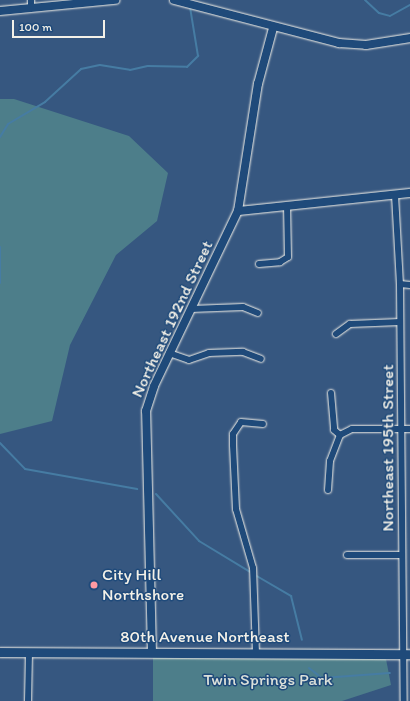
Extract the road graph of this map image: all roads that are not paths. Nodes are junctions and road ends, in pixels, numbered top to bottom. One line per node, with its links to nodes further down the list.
1 (115, 0): 3 (street)
2 (174, 0): 6 (street)
3 (86, 1): 4 (street)
4 (31, 4): 5 (street)
5 (0, 12)
6 (273, 28): 7 (street); 11 (street, Northeast 192nd Street)
7 (410, 38)
8 (410, 193): 9 (street)
9 (395, 195): 10 (street); 13 (street, Northeast 195th Street)
10 (287, 206): 11 (street); 12 (street)
11 (238, 211): 15 (street, Northeast 192nd Street)
12 (260, 264)
13 (400, 284): 14 (street); 17 (street, Northeast 195th Street)
14 (410, 285)
15 (191, 309): 16 (street); 19 (street, Northeast 192nd Street)
16 (258, 313)
17 (400, 322): 18 (street); 23 (street, Northeast 195th Street)
18 (336, 334)
19 (169, 353): 20 (street); 31 (street, Northeast 192nd Street)
20 (261, 359)
21 (331, 393): 25 (street)
22 (263, 424): 32 (street)
23 (402, 429): 24 (street); 25 (street); 27 (street, Northeast 195th Street)
24 (410, 429)
25 (340, 435): 26 (street)
26 (328, 490)
27 (402, 554): 28 (street); 33 (street, Northeast 195th Street)
28 (347, 555)
29 (0, 652): 30 (main road, 80th Avenue Northeast)
30 (29, 652): 31 (main road, 80th Avenue Northeast); 34 (street)
31 (152, 652): 32 (main road, 80th Avenue Northeast)
32 (256, 653): 33 (main road, 80th Avenue Northeast)
33 (407, 654): 35 (street, Northeast 195th Street)
34 (28, 701)
35 (404, 701)

